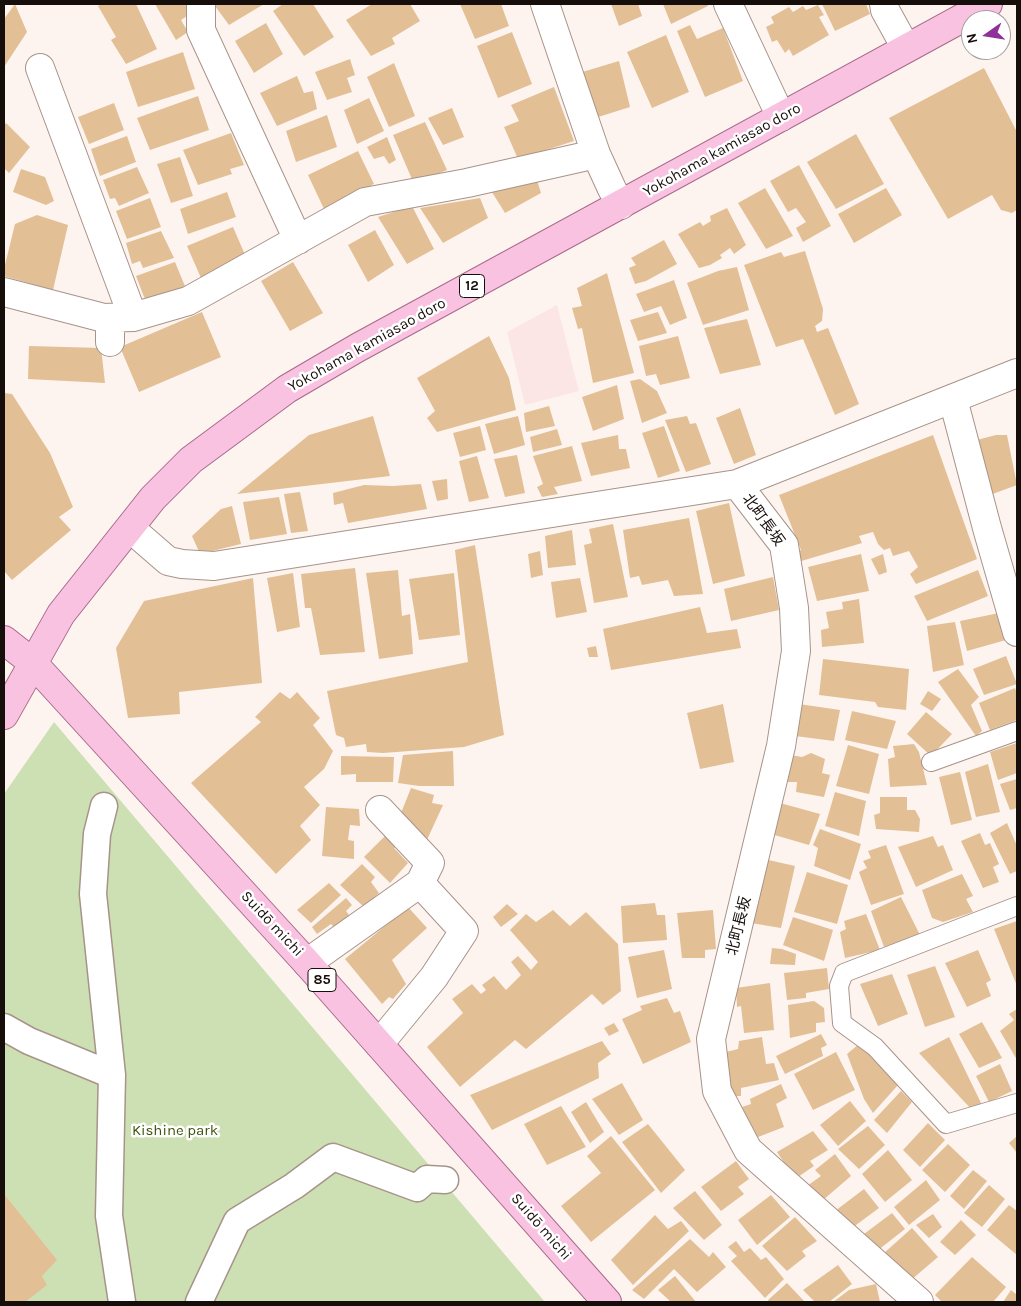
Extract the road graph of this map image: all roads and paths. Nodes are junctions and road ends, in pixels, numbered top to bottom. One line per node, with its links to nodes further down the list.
1 (201, 4): 11 (street)
2 (545, 4): 9 (street)
3 (728, 4): 8 (street)
4 (884, 4): 6 (street)
5 (988, 4): 6 (main road, Yokohama kamiasao doro / 12)
6 (906, 48): 8 (main road, Yokohama kamiasao doro / 12)
7 (40, 68): 13 (street)
8 (781, 117): 10 (main road, Yokohama kamiasao doro / 12)
9 (596, 154): 10 (street); 11 (street)
10 (621, 205): 17 (main road, Yokohama kamiasao doro / 12)
11 (298, 240): 13 (street)
12 (4, 292): 13 (street)
13 (118, 325)
14 (1017, 373): 15 (street)
15 (953, 399): 16 (street); 18 (street)
16 (737, 484): 17 (street); 37 (street, 北町長坂)
17 (130, 528): 20 (main road, Yokohama kamiasao doro / 12)
18 (1017, 632)
19 (4, 640): 20 (main road, 85)
20 (32, 662): 21 (main road, 12); 28 (main road, Suidō michi / 85)
21 (4, 716)
22 (1017, 731): 23 (lane)
23 (931, 762)
24 (104, 806): 31 (street)
25 (380, 810): 26 (street)
26 (420, 883): 28 (street); 30 (street)
27 (1017, 906): 32 (lane)
28 (307, 963): 30 (main road, Suidō michi / 85)
29 (4, 1026): 31 (street)
30 (379, 1044): 36 (main road, Suidō michi / 85)
31 (112, 1075): 34 (street)
32 (1017, 1104)
33 (445, 1180): 35 (street)
34 (122, 1302)
35 (199, 1302)
36 (607, 1302)
37 (919, 1302)

